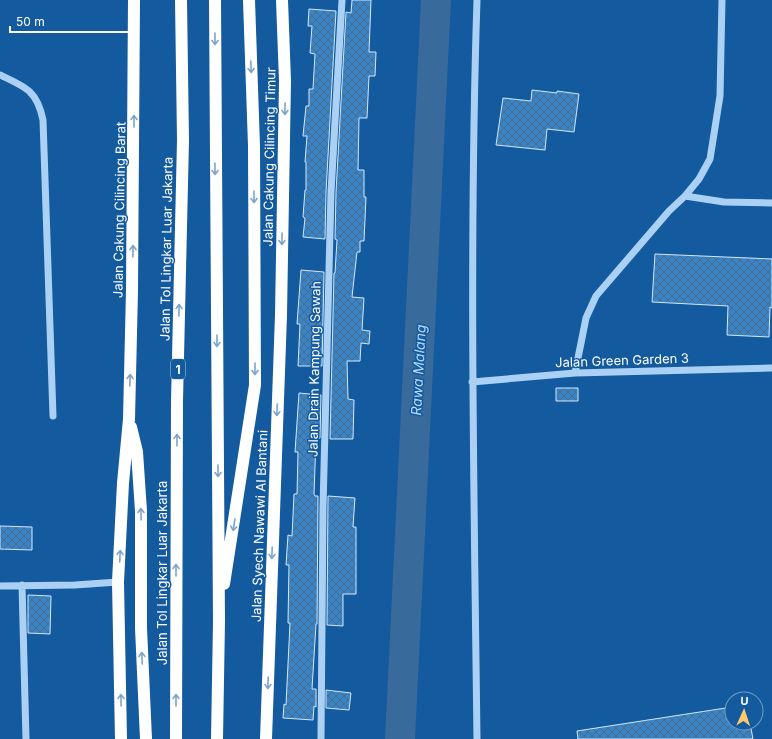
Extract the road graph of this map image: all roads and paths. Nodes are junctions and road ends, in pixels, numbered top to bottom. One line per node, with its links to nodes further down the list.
1 (134, 0): 17 (highway, Jalan Cakung Cilincing Barat, one-way to 1)
2 (181, 0): 25 (highway, Jalan Tol Lingkar Luar Jakarta / 1, one-way to 2)
3 (215, 0): 21 (highway, one-way to 21)
4 (250, 0): 21 (highway, one-way to 21)
5 (282, 0): 12 (highway, Jalan Cakung Cilincing Timur, one-way to 12)
6 (342, 0): 28 (street, Jalan Drain Kampung Sawah)
7 (477, 0): 15 (street)
8 (722, 0): 10 (street)
9 (0, 75): 16 (street)
10 (685, 196): 11 (street); 14 (street)
11 (772, 203)
12 (281, 315): 27 (highway, Jalan Syech Nawawi Al Bantani, one-way to 27)
13 (772, 368): 14 (street, Jalan Green Garden 3)
14 (575, 373): 15 (street, Jalan Green Garden 3)
15 (472, 382): 29 (street)
16 (53, 416)
17 (129, 420): 18 (highway, one-way to 17); 24 (highway, one-way to 17)
18 (118, 582): 19 (street); 23 (highway, one-way to 18)
19 (22, 585): 20 (street); 22 (street)
20 (0, 586)
21 (219, 621): 26 (highway)
22 (26, 739)
23 (121, 739)
24 (146, 739)
25 (176, 739)
26 (217, 739)
27 (266, 739)
28 (321, 739)
29 (476, 739)

